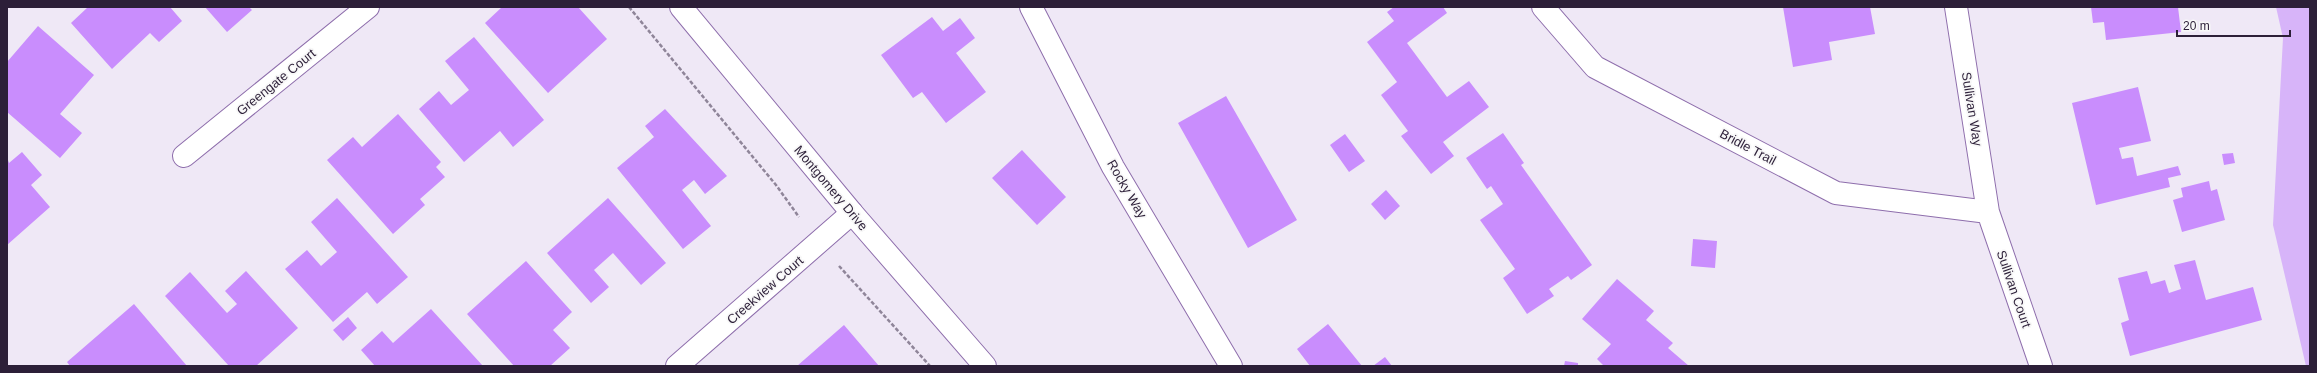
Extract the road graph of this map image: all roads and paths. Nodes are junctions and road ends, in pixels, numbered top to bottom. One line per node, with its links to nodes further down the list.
1 (368, 7): 7 (street, Greengate Court)
2 (629, 7): 10 (path)
3 (681, 7): 9 (street, Montgomery Drive)
4 (1031, 7): 14 (street, Rocky Way)
5 (1543, 7): 8 (street, Bridle Trail)
6 (1956, 7): 8 (street, Sullivan Way)
7 (184, 156)
8 (1988, 212): 15 (street, Sullivan Court)
9 (852, 213): 10 (street, Creekview Court); 13 (street, Montgomery Drive)
10 (817, 244): 11 (street, Creekview Court); 12 (path)
11 (677, 366)
12 (930, 366)
13 (985, 366)
14 (1231, 366)
15 (2041, 366)

